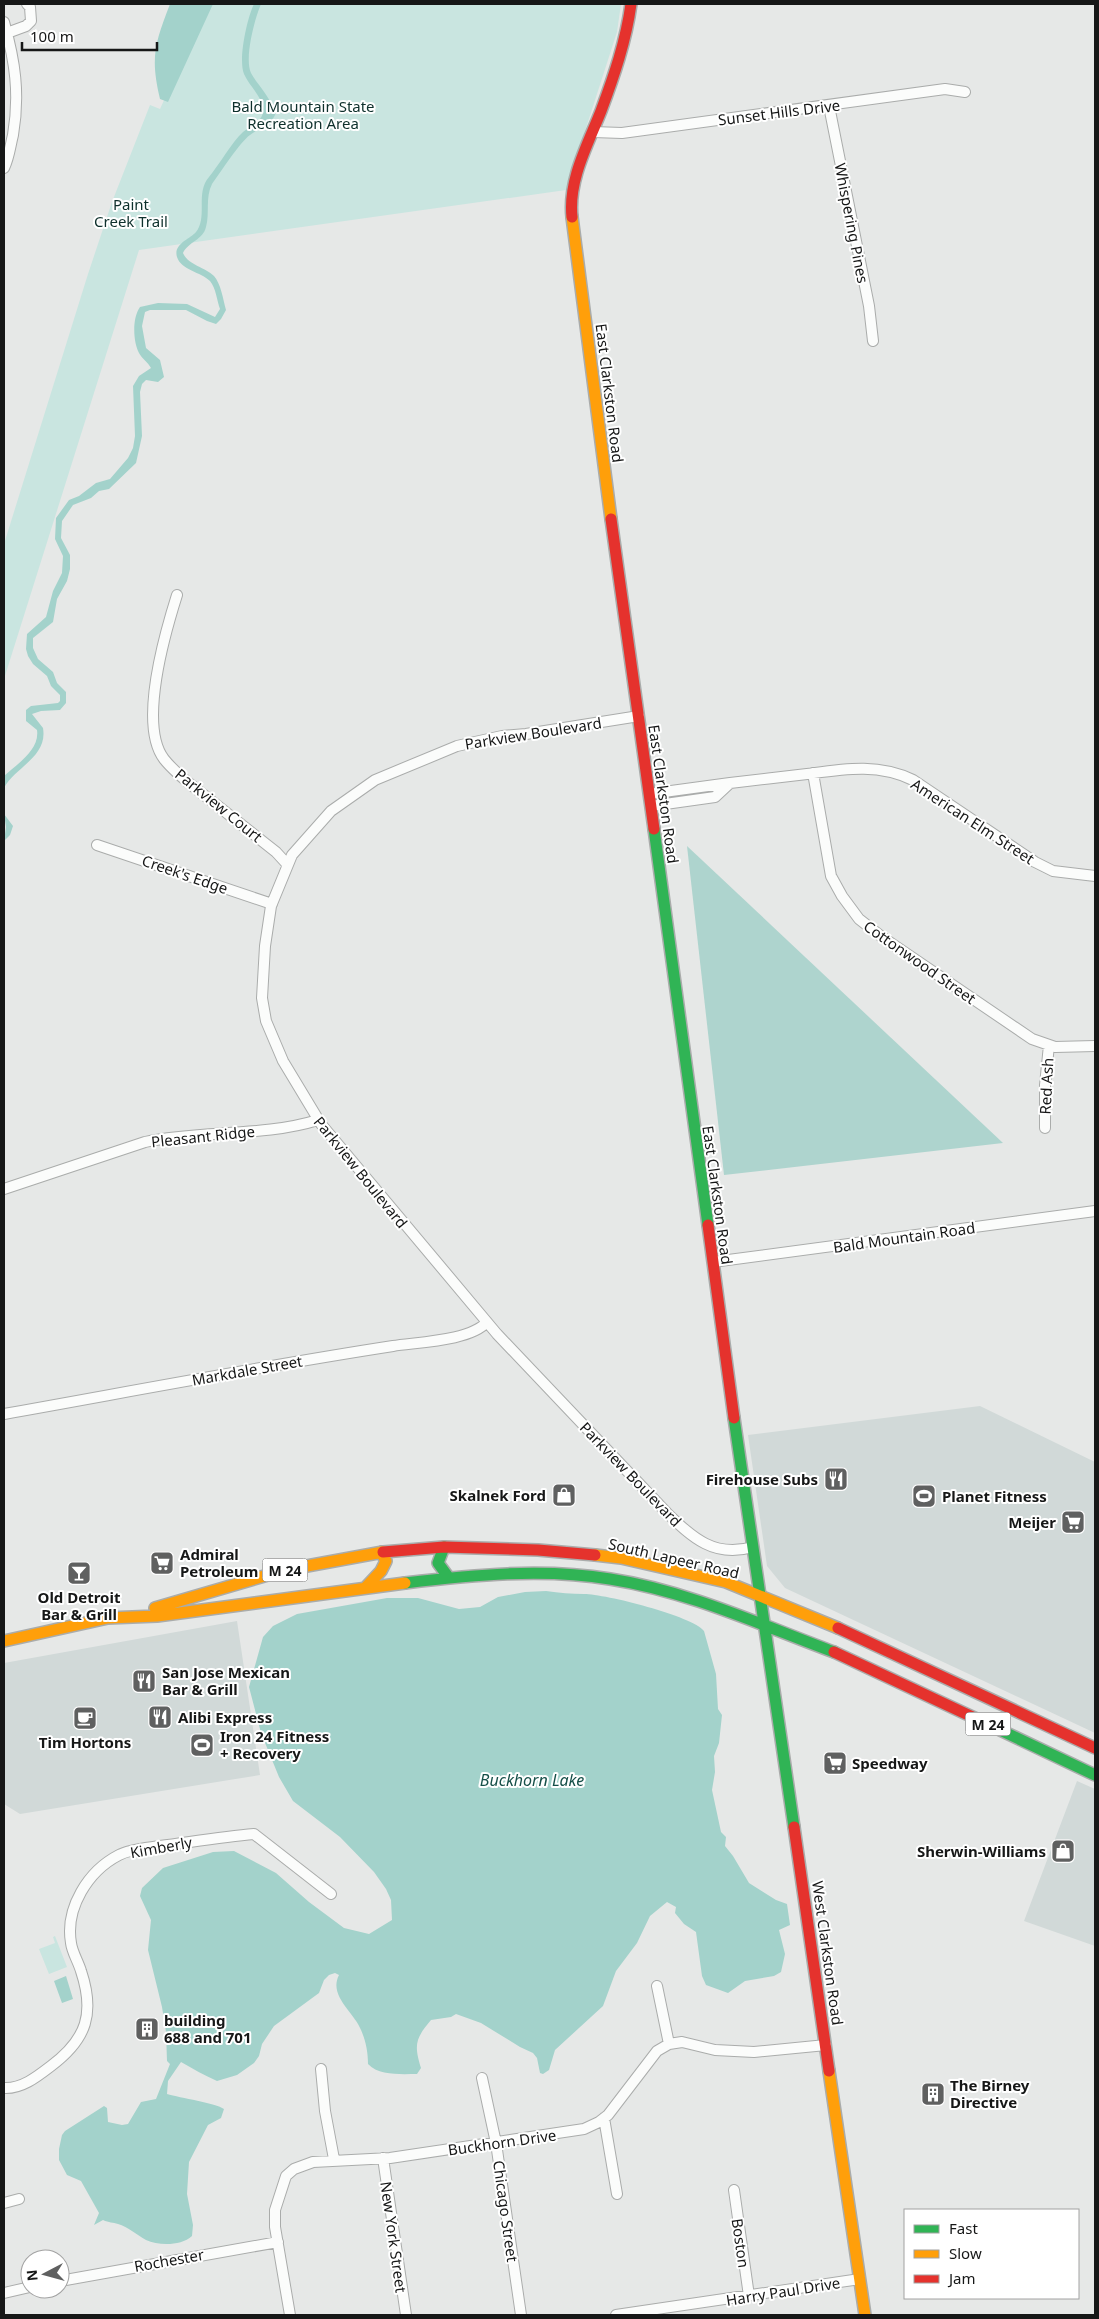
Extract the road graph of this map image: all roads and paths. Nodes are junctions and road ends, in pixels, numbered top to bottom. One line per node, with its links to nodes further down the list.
1 (27, 4): 4 (street)
2 (631, 4): 7 (main road, East Clarkston Road)
3 (4, 22): 4 (street)
4 (7, 33): 8 (street)
5 (964, 92): 6 (street, Sunset Hills Drive)
6 (829, 106): 7 (street, Sunset Hills Drive); 9 (street, Whispering Pines)
7 (593, 132): 11 (main road, East Clarkston Road)
8 (4, 168)
9 (873, 341)
10 (177, 595): 15 (street, Parkview Court)
11 (639, 716): 13 (main road, East Clarkston Road); 15 (street, Parkview Boulevard)
12 (813, 773): 13 (street, American Elm Street); 16 (street, American Elm Street); 18 (street, Cottonwood Street)
13 (650, 800): 24 (main road, East Clarkston Road)
14 (97, 845): 17 (street, Creek's Edge)
15 (287, 864): 17 (street, Parkview Boulevard)
16 (1095, 876)
17 (272, 904): 20 (street, Parkview Boulevard)
18 (1049, 1045): 19 (street, Cottonwood Street); 21 (street, Red Ash)
19 (1095, 1046)
20 (318, 1120): 22 (street, Pleasant Ridge); 25 (street, Parkview Boulevard)
21 (1045, 1128)
22 (4, 1189)
23 (1095, 1211): 24 (street, Bald Mountain Road)
24 (713, 1262): 27 (main road, East Clarkston Road)
25 (487, 1322): 26 (street, Markdale Street); 27 (street, Parkview Boulevard)
26 (4, 1414)
27 (753, 1546): 32 (main road, East Clarkston Road)
28 (444, 1547): 29 (main road, South Lapeer Road / M 24); 30 (main road); 32 (main road, South Lapeer Road / M 24)
29 (381, 1552): 31 (main road); 33 (main road, South Lapeer Road / M 24)
30 (449, 1578): 31 (main road, South Lapeer Road / M 24); 34 (main road, South Lapeer Road / M 24)
31 (366, 1587): 33 (main road, South Lapeer Road / M 24)
32 (760, 1595): 34 (main road, West Clarkston Road); 37 (main road, South Lapeer Road / M 24)
33 (131, 1616): 35 (main road, South Lapeer Road / M 24)
34 (764, 1625): 36 (main road, South Lapeer Road / M 24); 45 (main road, West Clarkston Road)
35 (4, 1640)
36 (880, 1674): 37 (main road); 40 (main road, South Lapeer Road / M 24)
37 (1008, 1707): 38 (main road, South Lapeer Road / M 24)
38 (1082, 1741): 39 (main road, South Lapeer Road / M 24); 40 (main road)
39 (1095, 1748)
40 (1067, 1761): 41 (main road, South Lapeer Road / M 24)
41 (1095, 1775)
42 (331, 1894): 48 (street, Kimberly)
43 (657, 1986): 44 (street)
44 (668, 2044): 45 (street); 49 (street, Buckhorn Drive)
45 (826, 2045): 59 (main road, West Clarkston Road)
46 (321, 2069): 52 (street)
47 (482, 2078): 50 (street, Chicago Street)
48 (4, 2088)
49 (604, 2118): 50 (street, Buckhorn Drive); 54 (street)
50 (496, 2144): 51 (street, Buckhorn Drive); 65 (street, Chicago Street)
51 (383, 2158): 52 (street, Buckhorn Drive); 64 (street, New York Street)
52 (334, 2159): 57 (street, Buckhorn Drive)
53 (734, 2190): 62 (street, Boston)
54 (617, 2194)
55 (20, 2199): 56 (street)
56 (4, 2203)
57 (278, 2242): 58 (street, Rochester); 63 (street, Buckhorn Drive)
58 (70, 2279)
59 (860, 2279): 62 (street, Harry Paul Drive); 67 (main road, West Clarkston Road)
60 (20, 2289): 61 (street)
61 (4, 2293)
62 (749, 2296): 66 (street, Harry Paul Drive)
63 (290, 2315)
64 (406, 2315)
65 (521, 2315)
66 (616, 2315)
67 (866, 2315)

